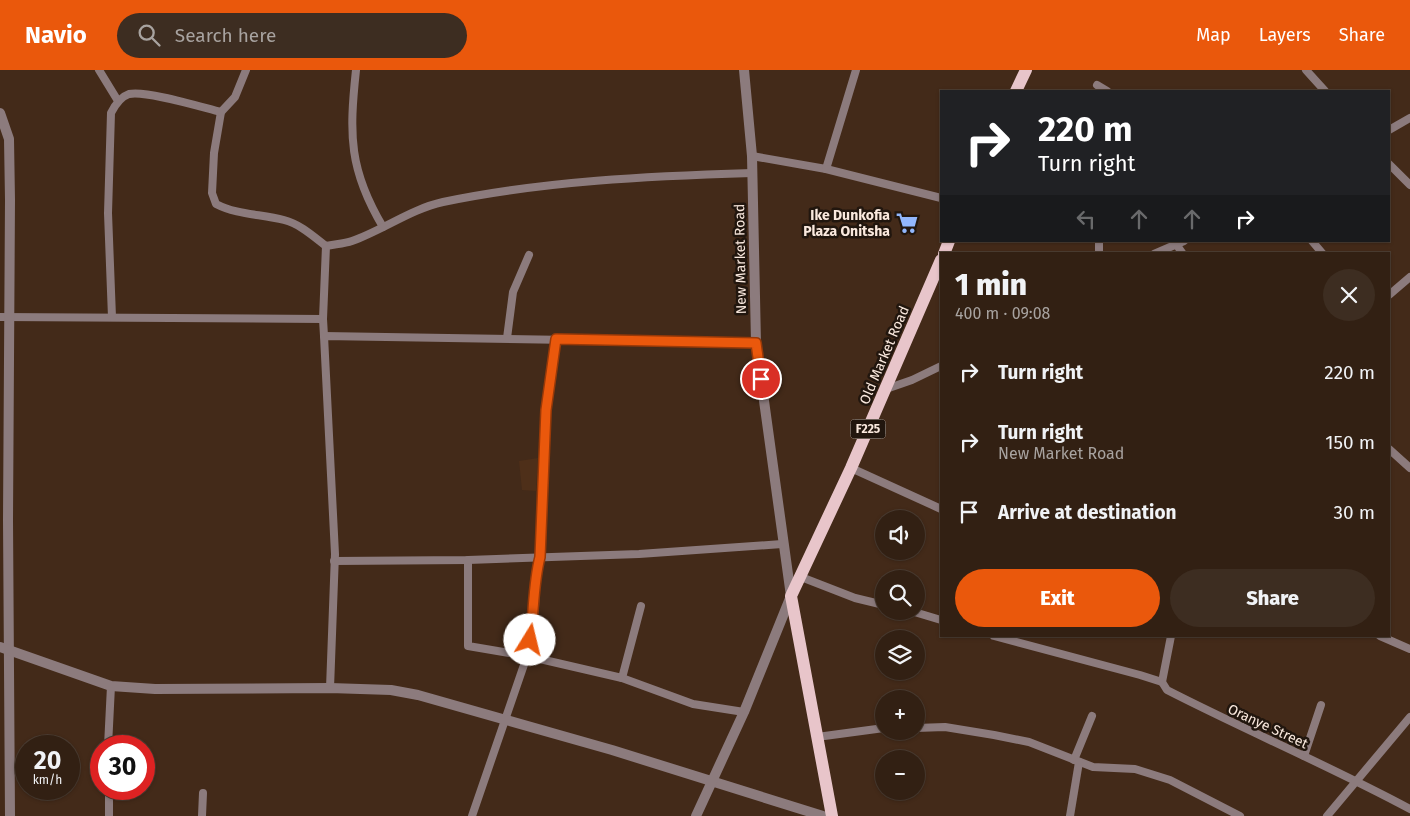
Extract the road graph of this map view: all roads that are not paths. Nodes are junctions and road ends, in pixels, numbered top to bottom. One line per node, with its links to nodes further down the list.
1 (99, 70): 12 (street)
2 (246, 70): 14 (street)
3 (356, 70): 23 (street)
4 (744, 70): 17 (street, New Market Road)
5 (856, 70): 19 (street)
6 (1026, 70): 9 (main road)
7 (1306, 70): 11 (street)
8 (1097, 85): 10 (street)
9 (1016, 90)
10 (1105, 90)
11 (1323, 90)
12 (118, 100): 14 (street); 34 (street)
13 (0, 112): 33 (street)
14 (221, 112): 26 (street)
15 (1410, 118): 16 (street)
16 (1390, 129)
17 (752, 156): 19 (street); 20 (street, New Market Road)
18 (1390, 165): 21 (street)
19 (826, 169): 22 (street)
20 (752, 173): 23 (street); 39 (street, New Market Road)
21 (1410, 185)
22 (940, 198)
23 (383, 227): 26 (street)
24 (1313, 242): 28 (street)
25 (1180, 243): 27 (street)
26 (326, 246): 35 (street)
27 (1159, 252)
28 (1321, 252)
29 (528, 255): 37 (street)
30 (940, 262): 41 (main road, Old Market Road / F225)
31 (1410, 277): 32 (street)
32 (1390, 294)
33 (5, 317): 34 (street); 46 (street)
34 (112, 317): 35 (street)
35 (323, 319): 36 (street)
36 (324, 336): 37 (street); 50 (street)
37 (507, 338): 38 (street)
38 (556, 339): 39 (street); 48 (street)
39 (756, 343): 47 (street, New Market Road)
40 (940, 366): 41 (street)
41 (886, 389): 43 (main road, Old Market Road / F225)
42 (1390, 450): 44 (street)
43 (851, 468): 45 (street); 51 (main road, Old Market Road / F225)
44 (1410, 468)
45 (940, 509)
46 (4, 520): 60 (street)
47 (782, 544): 48 (street); 52 (street, New Market Road)
48 (540, 557): 49 (street); 62 (street)
49 (468, 560): 50 (street); 62 (street)
50 (334, 561): 66 (street)
51 (801, 577): 52 (main road, Old Market Road / F225); 53 (street)
52 (791, 596): 68 (street); 75 (main road)
53 (875, 603)
54 (641, 606): 63 (street)
55 (925, 615): 56 (street)
56 (940, 620)
57 (998, 637): 64 (street, Oranye Street)
58 (1171, 637): 64 (street)
59 (1382, 637): 61 (street)
60 (5, 649): 65 (street); 83 (street)
61 (1410, 649)
62 (528, 656): 63 (street); 71 (street)
63 (622, 678): 68 (street)
64 (1162, 682): 76 (street, Oranye Street)
65 (111, 686): 66 (street); 74 (street)
66 (330, 688): 71 (street)
67 (1321, 705): 76 (street)
68 (744, 712): 79 (street)
69 (1092, 716): 77 (street)
70 (1410, 717): 78 (street)
71 (505, 720): 79 (street); 86 (street)
72 (925, 728): 77 (street)
73 (875, 729): 75 (street)
74 (109, 735)
75 (817, 737): 89 (main road)
76 (1304, 756): 78 (street, Oranye Street)
77 (1076, 761): 90 (street); 91 (street)
78 (1356, 780): 82 (street, Oranye Street); 92 (street)
79 (712, 781): 87 (street); 88 (street)
80 (203, 793): 85 (street)
81 (109, 800): 84 (street)
82 (1410, 809)
83 (10, 816)
84 (109, 816)
85 (202, 816)
86 (472, 816)
87 (696, 816)
88 (822, 816)
89 (832, 816)
90 (1070, 816)
91 (1240, 816)
92 (1327, 816)

